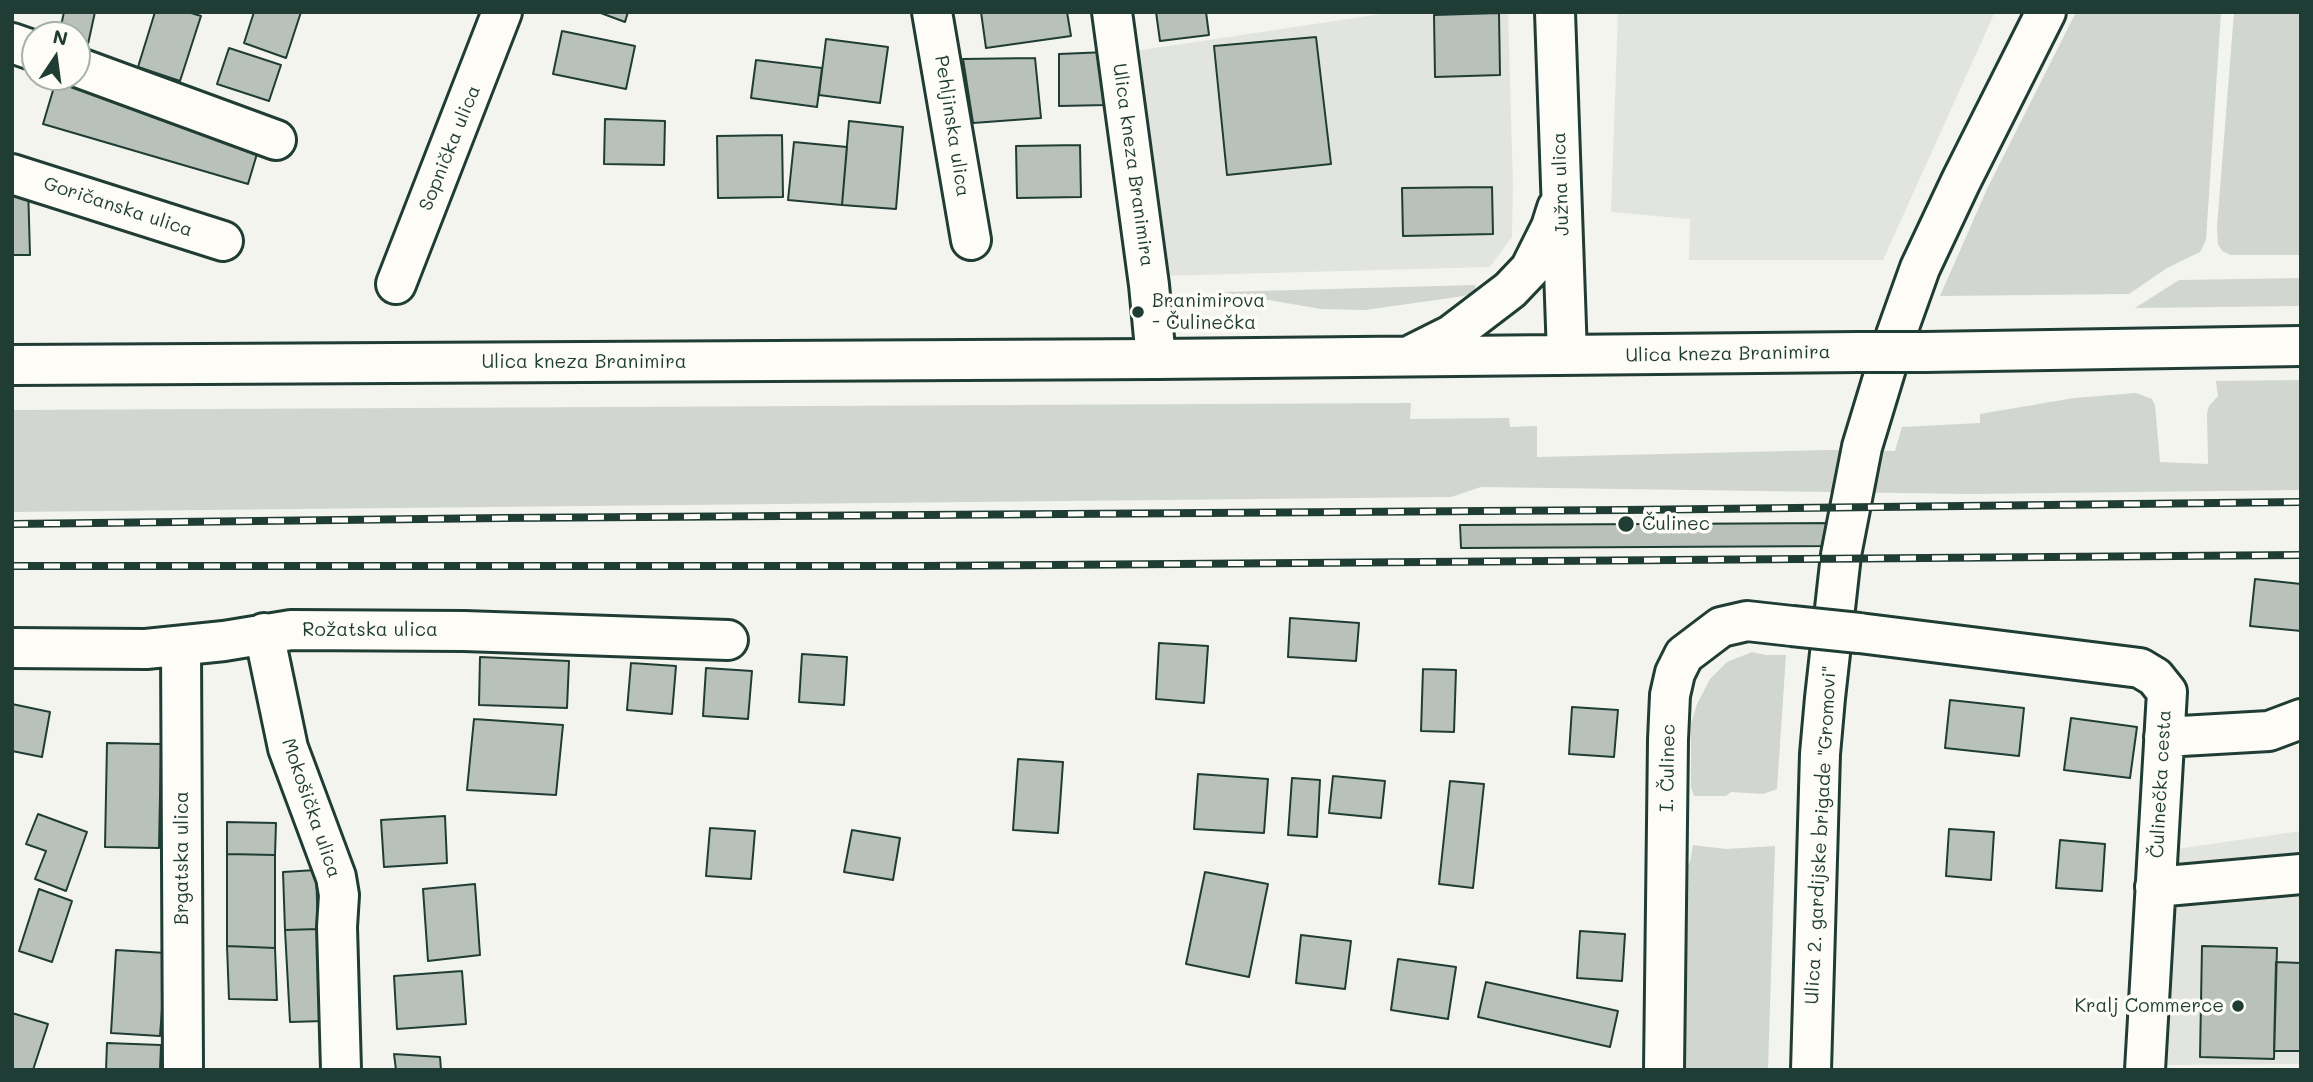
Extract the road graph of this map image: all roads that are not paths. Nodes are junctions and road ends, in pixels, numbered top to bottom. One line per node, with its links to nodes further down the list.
1 (502, 12): 12 (street, Sopnička ulica)
2 (932, 12): 10 (street, Pehljinska ulica)
3 (1112, 12): 16 (street, Ulica kneza Branimira)
4 (1555, 12): 9 (street, Južna ulica)
5 (2046, 12): 30 (street, Ulica 2. gardijske brigade "Gromovi")
6 (91, 72): 7 (street)
7 (276, 140)
8 (12, 174): 11 (street, Goričanska ulica)
9 (1562, 192): 14 (street, Južna ulica); 15 (street)
10 (971, 240)
11 (223, 241)
12 (396, 284)
13 (2301, 346): 14 (street, Ulica kneza Branimira, bridge)
14 (1567, 355): 15 (street, Ulica kneza Branimira)
15 (1408, 357): 16 (street, Ulica kneza Branimira)
16 (1156, 359): 17 (street, Ulica kneza Branimira)
17 (12, 365)
18 (264, 633): 20 (street, Rožatska ulica); 21 (street, Rožatska ulica); 28 (street, Mokošička ulica)
19 (1859, 633): 24 (street, Čulinečka cesta); 29 (street, I. Čulinec, bridge)
20 (728, 640)
21 (181, 646): 22 (street, Rožatska ulica); 27 (street, Brgatska ulica)
22 (12, 648)
23 (2301, 719): 24 (street)
24 (2164, 737): 26 (street, Čulinečka cesta)
25 (2301, 874): 26 (street)
26 (2155, 887): 31 (street, Čulinečka cesta)
27 (183, 1070)
28 (341, 1070)
29 (1664, 1070)
30 (1811, 1070)
31 (2145, 1070)

